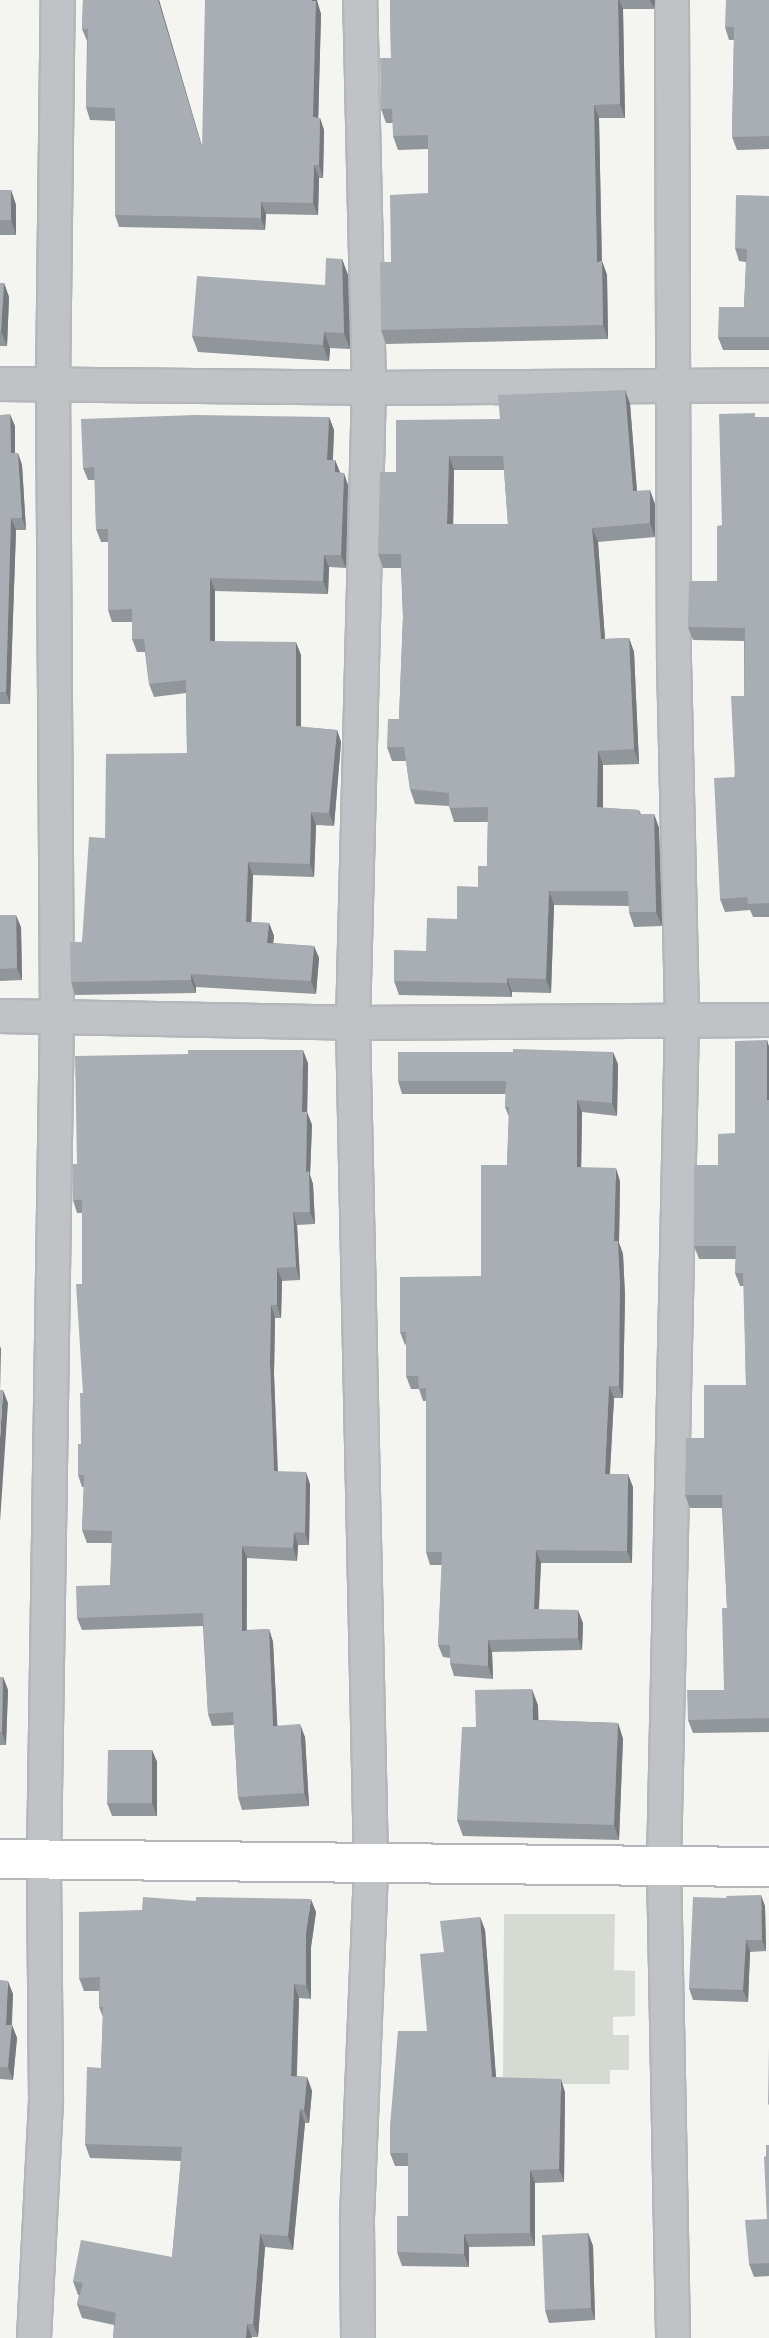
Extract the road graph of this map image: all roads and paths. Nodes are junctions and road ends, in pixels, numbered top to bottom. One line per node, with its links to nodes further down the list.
1 (58, 0): 5 (street)
2 (360, 0): 8 (street)
3 (672, 0): 7 (street)
4 (0, 384): 5 (street)
5 (53, 385): 8 (street); 9 (street)
6 (769, 385): 7 (street)
7 (674, 387): 8 (street); 11 (street)
8 (369, 388): 13 (street)
9 (57, 1015): 10 (street); 13 (street); 15 (street)
10 (0, 1016)
11 (682, 1019): 12 (street); 13 (street); 17 (street)
12 (769, 1020)
13 (353, 1023): 16 (street)
14 (0, 1859): 15 (street)
15 (44, 1859): 16 (street); 19 (street)
16 (371, 1864): 17 (street); 20 (street)
17 (663, 1866): 18 (street); 21 (street)
18 (769, 1867)
19 (34, 2338)
20 (358, 2338)
21 (673, 2338)

